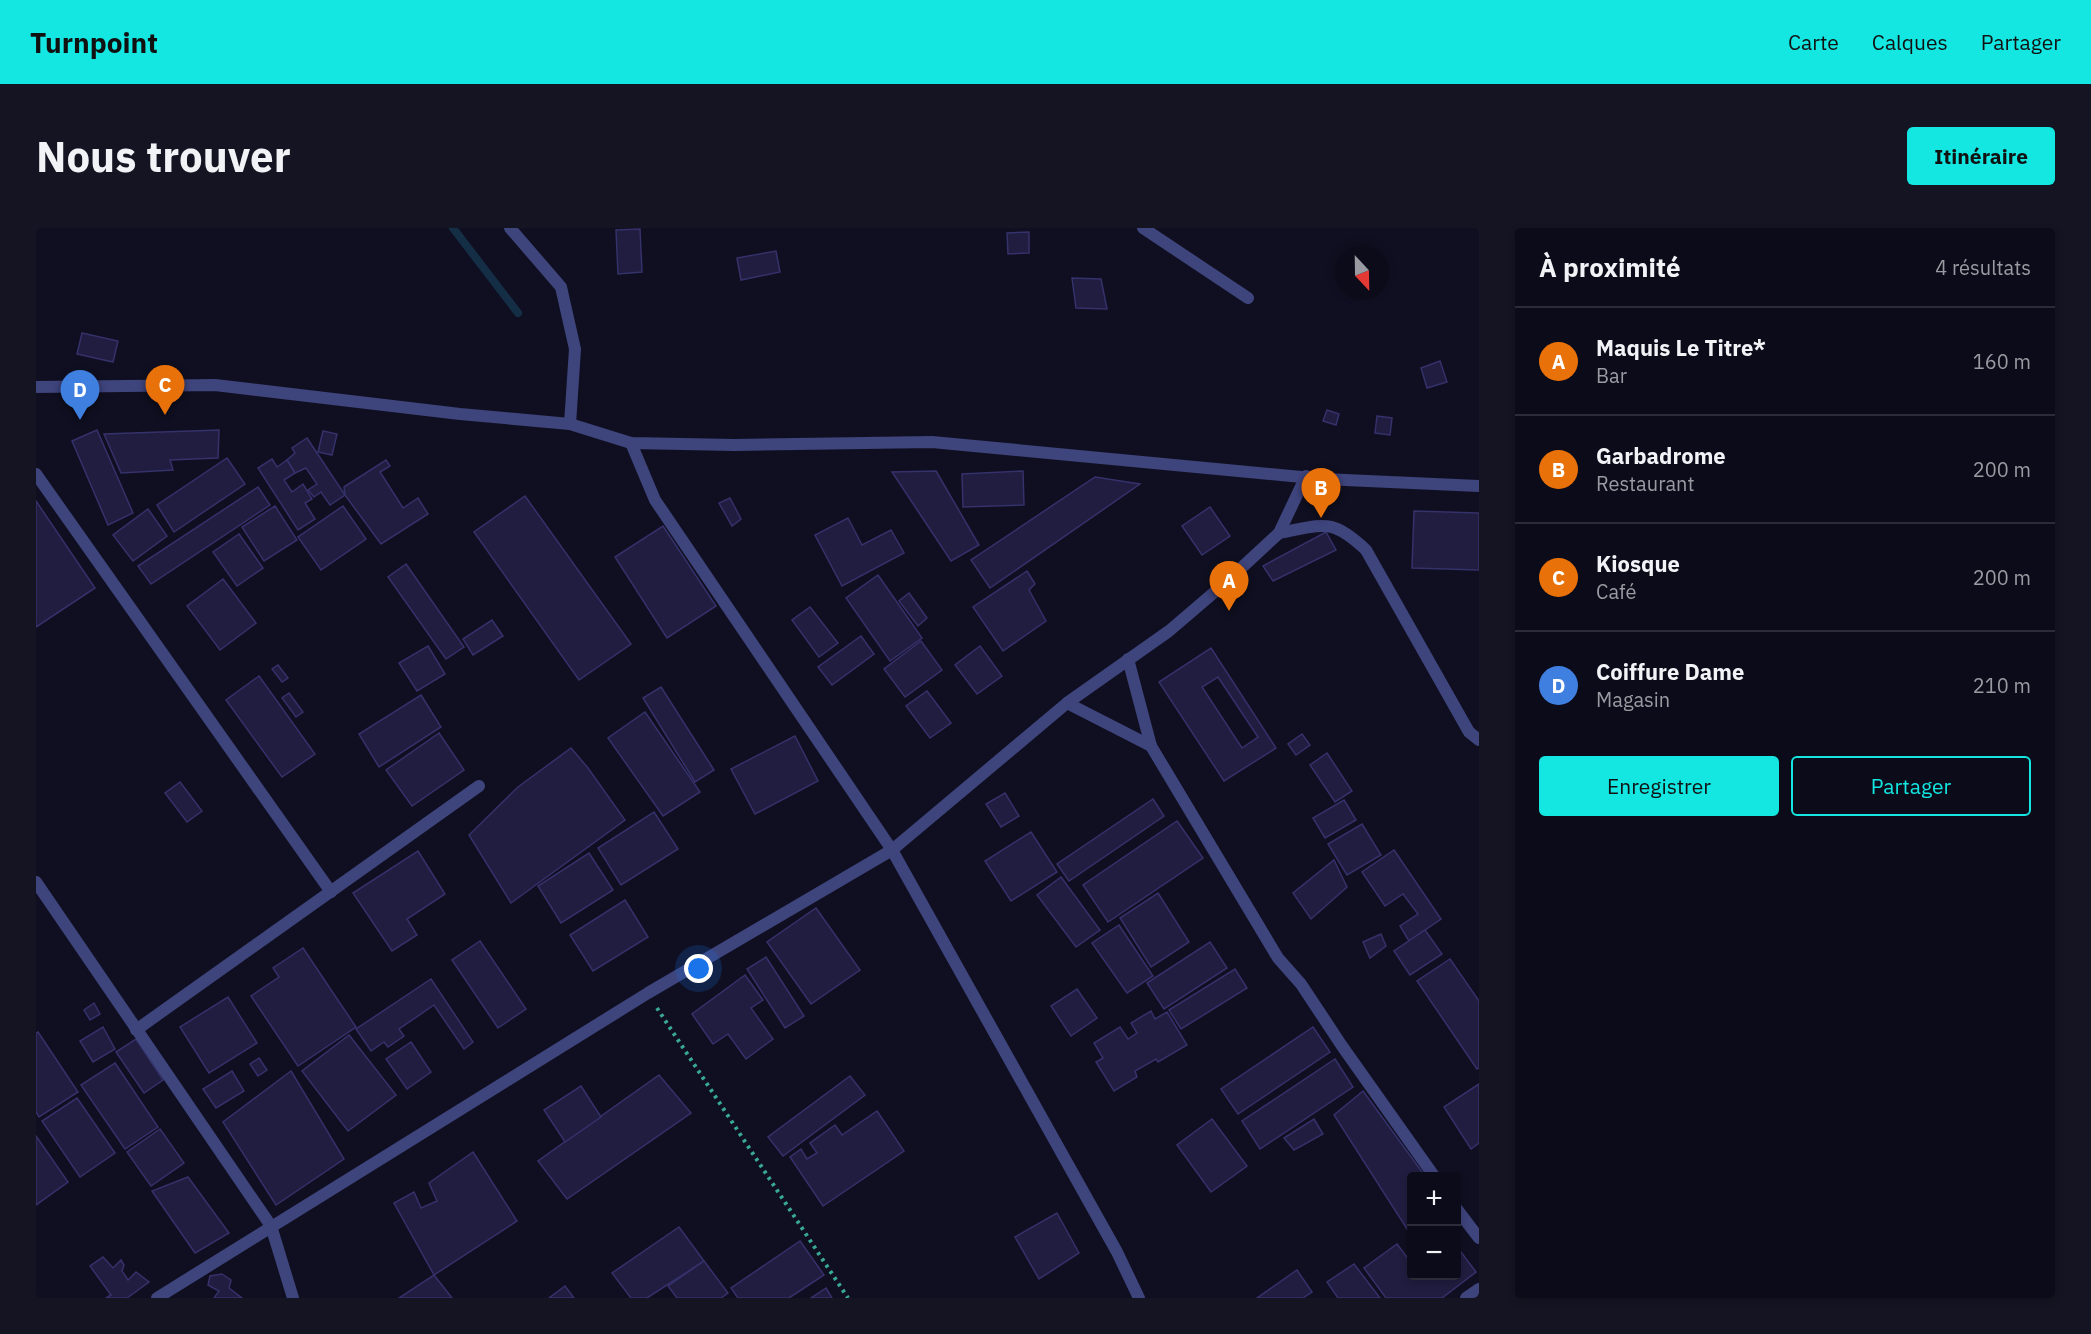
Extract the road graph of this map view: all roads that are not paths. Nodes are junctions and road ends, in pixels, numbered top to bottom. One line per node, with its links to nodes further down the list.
1 (510, 228): 5 (street)
2 (1143, 228): 3 (street)
3 (1248, 298)
4 (36, 387): 5 (street)
5 (570, 424): 6 (street)
6 (631, 443): 8 (street); 16 (street)
7 (36, 474): 18 (street)
8 (1306, 476): 9 (street); 10 (street)
9 (1479, 486)
10 (1279, 533): 11 (street); 13 (street)
11 (1128, 659): 12 (street); 14 (street)
12 (1067, 703): 14 (street); 16 (street)
13 (1479, 740)
14 (1151, 746): 20 (street)
15 (479, 786): 18 (street)
16 (892, 850): 22 (street); 27 (street)
17 (36, 882): 19 (street)
18 (331, 892): 19 (street)
19 (136, 1030): 22 (street)
20 (1431, 1172)
21 (1461, 1215): 23 (street)
22 (271, 1226): 25 (street); 26 (street)
23 (1479, 1238)
24 (1479, 1289): 28 (street)
25 (157, 1298)
26 (293, 1298)
27 (1139, 1298)
28 (1466, 1298)

